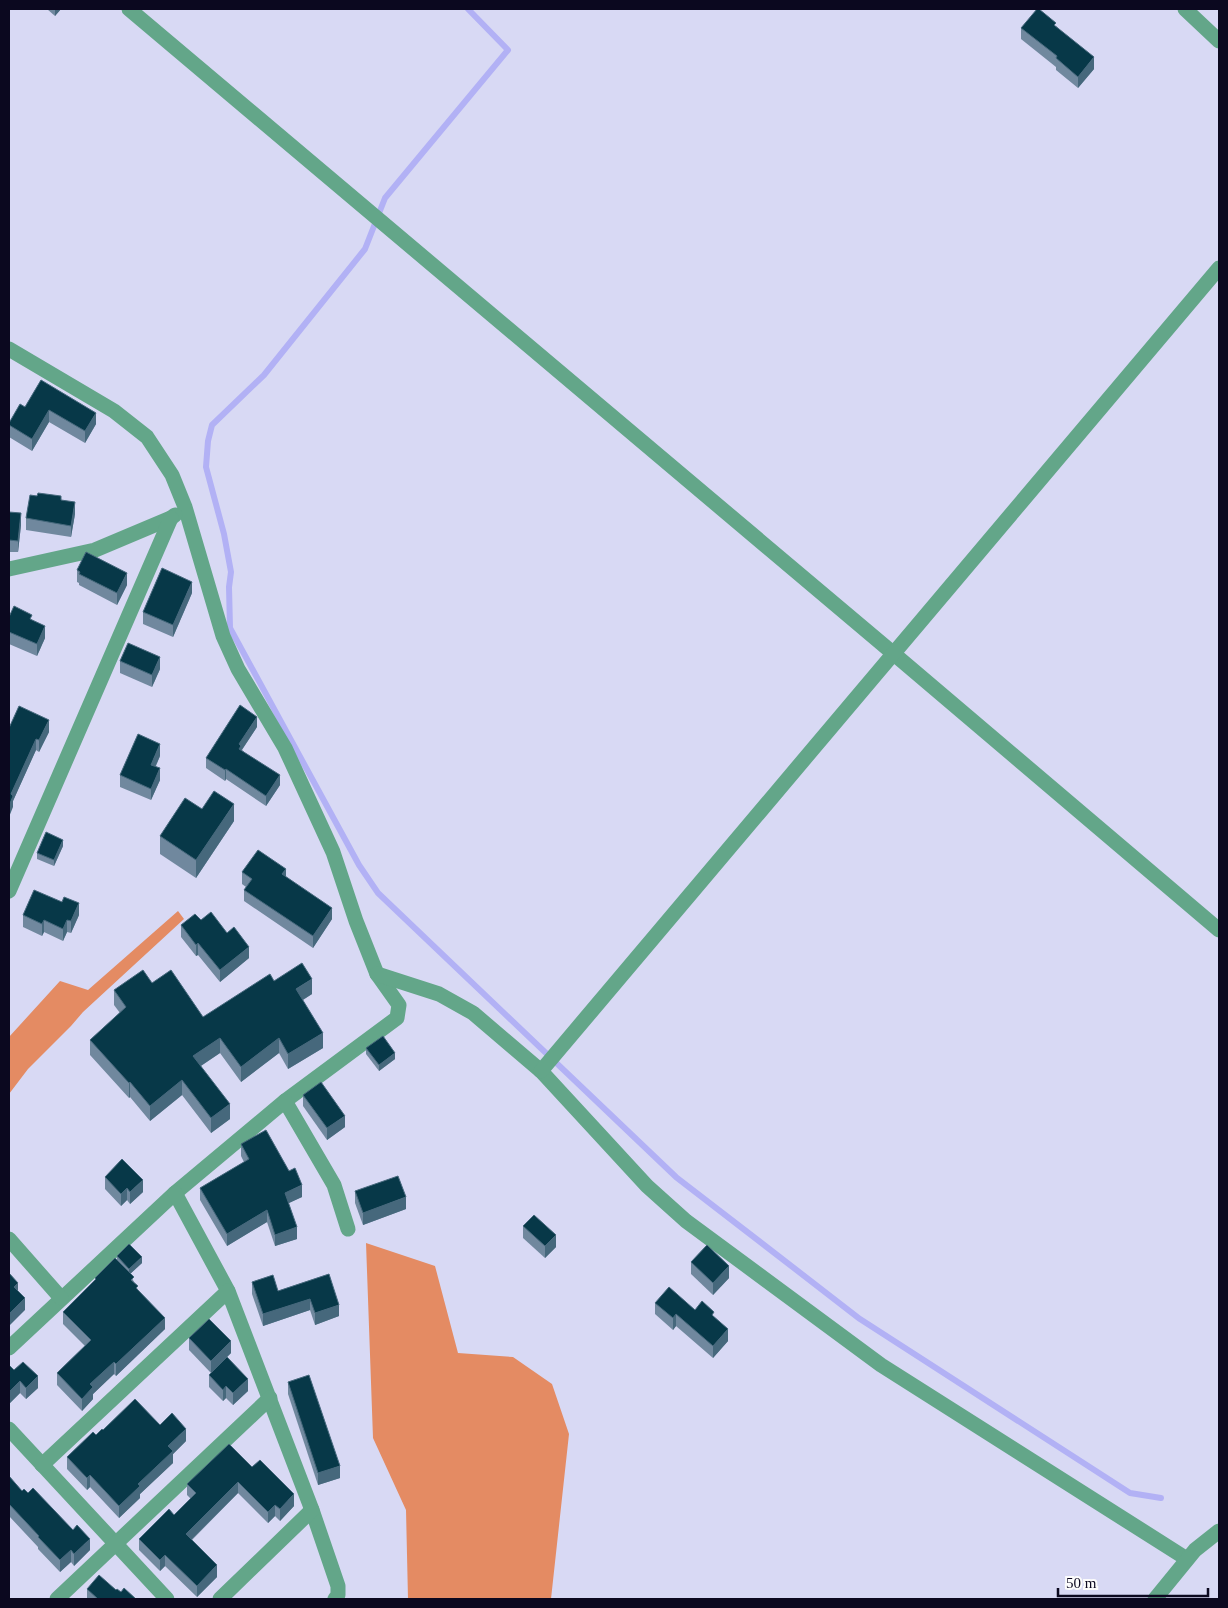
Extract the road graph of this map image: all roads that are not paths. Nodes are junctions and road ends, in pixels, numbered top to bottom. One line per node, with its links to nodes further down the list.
1 (129, 9): 9 (street)
2 (1185, 9): 3 (street)
3 (1219, 41)
4 (1219, 268): 9 (street)
5 (9, 349): 6 (street)
6 (185, 507): 7 (street); 12 (street)
7 (171, 518): 8 (street); 10 (street)
8 (9, 569)
9 (894, 654): 11 (street); 13 (street)
10 (9, 891)
11 (1219, 930)
12 (377, 974): 13 (street); 14 (street)
13 (541, 1071): 27 (street)
14 (285, 1101): 15 (street); 16 (street)
15 (175, 1193): 18 (street); 19 (street)
16 (348, 1229)
17 (9, 1239): 19 (street)
18 (228, 1290): 21 (street); 23 (street)
19 (61, 1298): 20 (street)
20 (9, 1348)
21 (270, 1398): 24 (street); 26 (street)
22 (9, 1429): 23 (street)
23 (42, 1465): 26 (street)
24 (312, 1510): 30 (street); 31 (street)
25 (1219, 1531): 27 (street)
26 (116, 1545): 28 (street); 29 (street)
27 (1187, 1559): 32 (street)
28 (57, 1599)
29 (167, 1599)
30 (220, 1599)
31 (335, 1599)
32 (1155, 1599)

